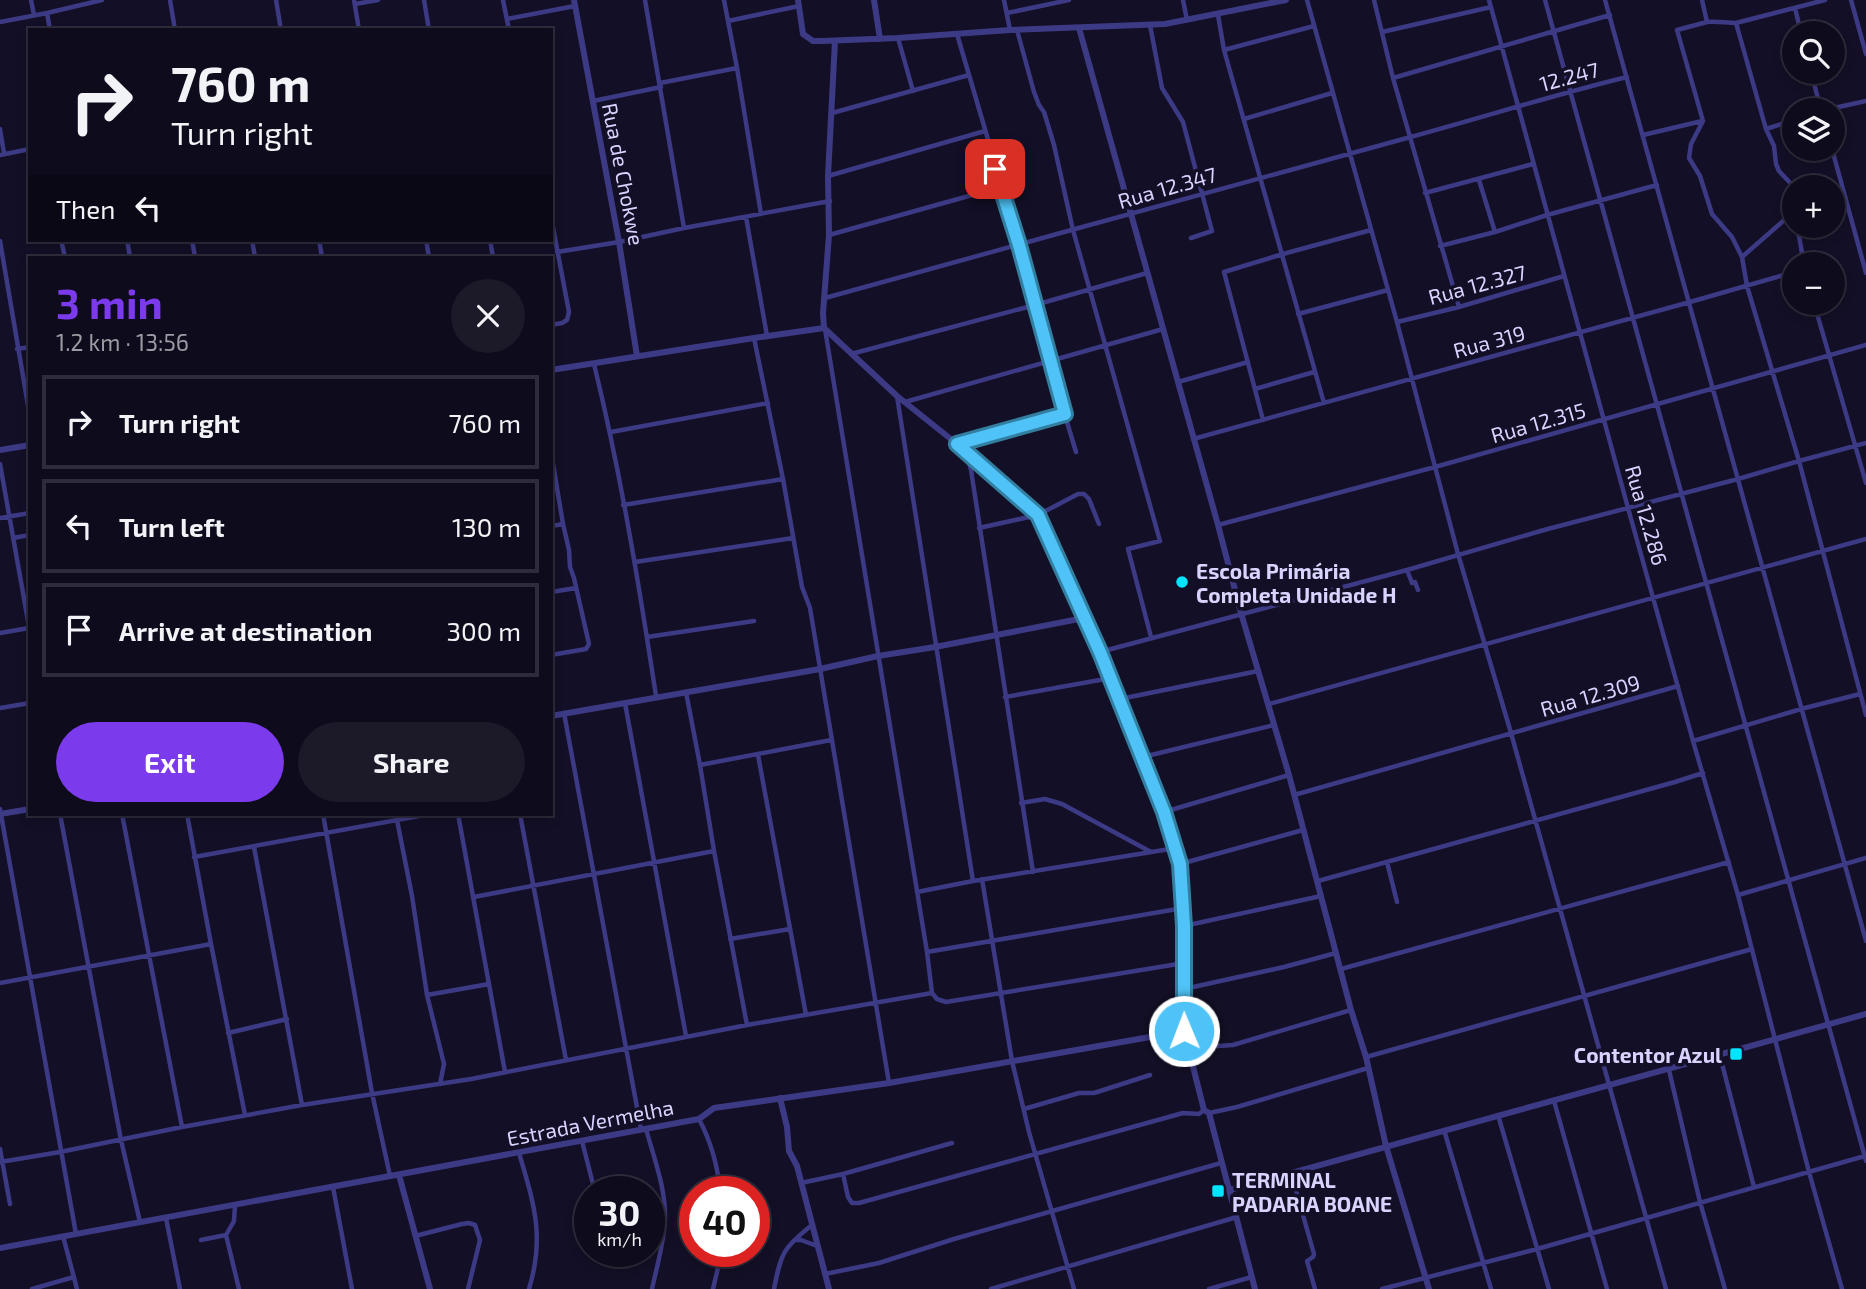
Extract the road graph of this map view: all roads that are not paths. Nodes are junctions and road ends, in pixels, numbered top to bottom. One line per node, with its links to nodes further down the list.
1 (31, 0): 30 (street)
2 (102, 0): 28 (street)
3 (170, 0): 43 (street)
4 (276, 0): 44 (street)
5 (378, 0): 23 (street)
6 (424, 0): 46 (street)
7 (503, 0): 33 (street)
8 (645, 0): 63 (street)
9 (723, 0): 35 (street)
10 (874, 0): 54 (street)
11 (1004, 0): 29 (street)
12 (1069, 0): 29 (street)
13 (1183, 0): 34 (street)
14 (1286, 0): 31 (street)
15 (1307, 0): 41 (street)
16 (1374, 0): 50 (street)
17 (1489, 0): 26 (street, Rua 12.286)
18 (1545, 0): 51 (street)
19 (1605, 0): 32 (street)
20 (1702, 0): 38 (street)
21 (1825, 0): 27 (street)
22 (1851, 0): 58 (street)
23 (355, 2): 45 (street)
24 (574, 3): 33 (street); 68 (street, Rua de Chokwe)
25 (798, 3): 35 (street); 55 (street)
26 (1492, 7): 50 (street); 56 (street, Rua 12.286)
27 (1795, 8): 36 (street); 39 (street)
28 (47, 13): 30 (street); 42 (street)
29 (1007, 13): 49 (street)
30 (34, 15): 37 (street)
31 (1218, 15): 34 (street); 57 (street)
32 (1610, 15): 51 (street); 61 (street)
33 (507, 19): 47 (street)
34 (1187, 20): 40 (street)
35 (728, 21): 59 (street)
36 (1798, 21)
37 (0, 22)
38 (1707, 22): 39 (street); 73 (street)
39 (1736, 23): 76 (street)
40 (1150, 25): 48 (street); 92 (street)
41 (1314, 26): 57 (street); 66 (street)
42 (50, 28)
43 (175, 28)
44 (281, 28)
45 (359, 28)
46 (429, 28)
47 (509, 28)
48 (1079, 29): 49 (street); 97 (street)
49 (1014, 30): 52 (street); 103 (street)
50 (1382, 32): 62 (street)
51 (1554, 32): 56 (street); 65 (street)
52 (956, 33): 53 (street); 60 (street)
53 (898, 38): 54 (street); 64 (street)
54 (880, 39): 55 (street)
55 (835, 41): 71 (street)
56 (1502, 48): 62 (street); 70 (street, Rua 12.286)
57 (1224, 50): 72 (street)
58 (1866, 54)
59 (737, 68): 63 (street); 96 (street)
60 (969, 75): 64 (street); 77 (street)
61 (1628, 77): 65 (street, 12.247); 78 (street)
62 (1393, 78): 79 (street)
63 (660, 85): 68 (street); 101 (street)
64 (913, 91): 71 (street)
65 (1570, 91): 70 (street, 12.247); 95 (street)
66 (1332, 93): 72 (street); 82 (street)
67 (1866, 101): 69 (street)
68 (593, 102): 109 (street, Rua de Chokwe)
69 (1845, 105)
70 (1518, 106): 79 (street, Rua 12.347); 85 (street, Rua 12.286)
71 (832, 113): 87 (street)
72 (1244, 119): 88 (street)
73 (1703, 121): 78 (street); 115 (street)
74 (1782, 124): 76 (street)
75 (0, 129): 80 (street)
76 (1766, 130): 86 (street)
77 (985, 131): 87 (street); 91 (street)
78 (1643, 135): 90 (street)
79 (1410, 137): 82 (street, Rua 12.347); 93 (street)
80 (1, 143): 83 (street)
81 (28, 149): 83 (street)
82 (1350, 153): 88 (street, Rua 12.347); 104 (street)
83 (2, 154)
84 (1836, 161): 113 (street)
85 (1533, 164): 89 (street); 98 (street, Rua 12.286)
86 (1783, 175)
87 (828, 176): 94 (street)
88 (1261, 177): 92 (street, Rua 12.347); 114 (street)
89 (1479, 180): 93 (street); 105 (street)
90 (1657, 185): 95 (street); 124 (street)
91 (1001, 187): 106 (street); 110 (street)
92 (1201, 193): 97 (street, Rua 12.347); 107 (street)
93 (1425, 193): 111 (street)
94 (830, 201): 96 (street); 106 (street)
95 (1600, 201): 98 (street); 129 (street)
96 (761, 214): 99 (street)
97 (1131, 214): 103 (street, Rua 12.347); 116 (street)
98 (1547, 215): 105 (street); 118 (street, Rua 12.286)
99 (746, 217): 101 (street); 135 (street)
100 (1782, 222): 115 (street)
101 (684, 228): 109 (street)
102 (553, 229): 112 (street)
103 (1073, 229): 110 (street, Rua 12.347); 121 (street)
104 (1371, 230): 114 (street); 122 (street)
105 (1495, 232): 111 (street)
106 (830, 235): 123 (street)
107 (1191, 237)
108 (0, 241): 140 (street)
109 (619, 242): 112 (street); 142 (street, Rua de Chokwe)
110 (1019, 245): 123 (street, Rua 12.347); 125 (street)
111 (1440, 247): 126 (street)
112 (557, 252): 131 (street)
113 (1863, 253): 117 (street)
114 (1283, 254): 127 (street); 145 (street)
115 (1742, 257): 120 (street)
116 (1147, 273): 121 (street); 133 (street)
117 (1866, 273)
118 (1564, 276): 126 (street, Rua 12.327); 134 (street, Rua 12.286)
119 (1782, 276): 120 (street, Rua 319)
120 (1747, 286): 124 (street, Rua 319); 149 (street)
121 (1089, 289): 125 (street); 137 (street)
122 (1388, 290): 127 (street); 130 (street)
123 (825, 298): 132 (street)
124 (1690, 302): 129 (street, Rua 319); 152 (street)
125 (1035, 305): 141 (street); 144 (street)
126 (1459, 307): 130 (street, Rua 12.327)
127 (1298, 314): 148 (street)
128 (1817, 315): 143 (street)
129 (1633, 318): 134 (street, Rua 319); 159 (street)
130 (1397, 322): 150 (street)
131 (553, 325)
132 (824, 328): 135 (street); 141 (street); 218 (street)
133 (1163, 328): 137 (street); 151 (street)
134 (1581, 332): 150 (street, Rua 319); 161 (street, Rua 12.286)
135 (767, 336): 136 (street)
136 (754, 338): 142 (street); 157 (street)
137 (1105, 345): 144 (street); 213 (street)
138 (1866, 345): 143 (street, Rua 12.315)
139 (28, 347): 140 (street)
140 (17, 349): 155 (street)
141 (851, 354): 154 (street)
142 (637, 356): 146 (street)
143 (1829, 357): 149 (street, Rua 12.315); 168 (street)
144 (1049, 362): 156 (street); 160 (street)
145 (1248, 362): 151 (street); 153 (street)
146 (594, 364): 147 (street); 163 (street)
147 (553, 370)
148 (1314, 372): 153 (street); 158 (street)
149 (1772, 373): 152 (street, Rua 12.315); 172 (street)
150 (1412, 379): 158 (street, Rua 319); 175 (street)
151 (1178, 382): 164 (street)
152 (1714, 388): 159 (street, Rua 12.315); 177 (street)
153 (1255, 389): 162 (street)
154 (897, 396): 156 (street); 215 (street)
155 (28, 400)
156 (905, 402): 166 (street)
157 (768, 403): 163 (street); 176 (street)
158 (1324, 403): 162 (street, Rua 319)
159 (1657, 404): 161 (street, Rua 12.315); 179 (street)
160 (1065, 414): 166 (street); 171 (street)
161 (1604, 419): 175 (street, Rua 12.315); 181 (street, Rua 12.286)
162 (1263, 420): 164 (street, Rua 319)
163 (611, 432): 180 (street)
164 (1193, 439): 188 (street)
165 (1866, 443): 168 (street)
166 (957, 444): 170 (street)
167 (28, 445): 169 (street)
168 (1856, 446): 172 (street); 178 (street)
169 (0, 450)
170 (965, 451): 183 (street); 190 (street)
171 (1076, 452)
172 (1799, 461): 177 (street); 195 (street)
173 (553, 463): 186 (street)
174 (0, 464): 184 (street)
175 (1436, 467): 188 (street, Rua 12.315); 196 (street)
176 (783, 479): 180 (street); 193 (street)
177 (1738, 479): 179 (street); 198 (street)
178 (1866, 484)
179 (1681, 494): 181 (street); 200 (street)
180 (624, 505): 197 (street)
181 (1628, 508): 196 (street); 204 (street, Rua 12.286)
182 (28, 513): 184 (street)
183 (1038, 515): 187 (street); 190 (street); 206 (street)
184 (9, 516): 185 (street); 192 (street)
185 (0, 518)
186 (564, 524): 189 (street); 201 (street)
187 (1099, 524)
188 (1218, 525): 205 (street)
189 (553, 526)
190 (979, 528): 211 (street)
191 (28, 534): 192 (street)
192 (13, 538): 208 (street)
193 (793, 538): 197 (street); 219 (street)
194 (1866, 540): 195 (street)
195 (1823, 551): 198 (street); 224 (street)
196 (1458, 554): 199 (street); 214 (street)
197 (635, 562): 212 (street)
198 (1763, 569): 200 (street); 232 (street)
199 (1408, 570): 202 (street); 205 (street)
200 (1706, 584): 204 (street); 237 (street)
201 (576, 588): 203 (street); 217 (street)
202 (1418, 590)
203 (553, 592)
204 (1653, 599): 214 (street); 222 (street, Rua 12.286)
205 (1241, 613): 213 (street); 220 (street)
206 (1084, 618): 211 (street); 216 (street)
207 (754, 621): 212 (street)
208 (28, 624)
209 (28, 630): 210 (street)
210 (0, 633)
211 (995, 635): 215 (street); 226 (street)
212 (647, 637): 225 (street)
213 (1151, 637): 216 (street)
214 (1485, 645): 230 (street); 238 (street)
215 (935, 647): 218 (street); 277 (street)
216 (1100, 652): 221 (street)
217 (553, 656)
218 (878, 656): 219 (street); 280 (street)
219 (820, 669): 223 (street); 239 (street)
220 (1258, 671): 227 (street); 230 (street)
221 (1111, 678): 226 (street); 227 (street)
222 (1678, 686): 238 (street, Rua 12.309); 240 (street, Rua 12.286)
223 (686, 692): 225 (street); 243 (street)
224 (1860, 694): 232 (street); 234 (street)
225 (656, 696): 228 (street)
226 (1004, 697): 247 (street)
227 (1119, 700): 242 (street)
228 (625, 702): 233 (street); 270 (street)
229 (28, 703): 231 (street)
230 (1269, 704): 236 (street)
231 (0, 708)
232 (1801, 709): 237 (street); 272 (street)
233 (565, 713): 235 (street); 274 (street)
234 (1866, 715)
235 (553, 716)
236 (1274, 725): 242 (street); 245 (street)
237 (1744, 725): 240 (street); 276 (street)
238 (1511, 733): 246 (street, Rua 12.309); 259 (street)
239 (831, 740): 241 (street); 308 (street)
240 (1693, 741): 244 (street, Rua 12.286)
241 (758, 755): 243 (street); 288 (street)
242 (1142, 758): 250 (street)
243 (700, 765): 264 (street)
244 (1703, 773): 259 (street); 269 (street, Rua 12.286)
245 (1289, 775): 246 (street); 250 (street)
246 (1294, 795): 260 (street)
247 (1021, 803): 265 (street); 273 (street)
248 (28, 809): 249 (street)
249 (0, 812): 300 (street)
250 (1164, 812): 263 (street)
251 (60, 816): 298 (street)
252 (122, 816): 296 (street)
253 (187, 816): 266 (street)
254 (323, 816): 261 (street)
255 (421, 816): 258 (street)
256 (458, 816): 283 (street)
257 (520, 816): 279 (street)
258 (397, 821): 261 (street); 306 (street)
259 (1535, 821): 268 (street); 286 (street)
260 (1304, 830): 271 (street); 278 (street)
261 (327, 834): 262 (street); 332 (street)
262 (254, 847): 266 (street); 312 (street)
263 (1175, 848): 265 (street); 271 (street)
264 (713, 851): 270 (street); 289 (street)
265 (1152, 852): 273 (street)
266 (194, 857): 292 (street)
267 (1866, 858): 272 (street)
268 (1387, 862): 278 (street); 284 (street)
269 (1729, 862): 281 (street, Rua 12.286); 286 (street)
270 (654, 863): 274 (street); 317 (street)
271 (1180, 864): 285 (street)
272 (1844, 864): 276 (street); 291 (street)
273 (1033, 873): 275 (street)
274 (593, 874): 279 (street); 320 (street)
275 (982, 879): 277 (street); 290 (street)
276 (1789, 880): 281 (street); 314 (street)
277 (973, 881): 280 (street)
278 (1318, 881): 282 (street)
279 (533, 885): 283 (street); 323 (street)
280 (917, 892): 294 (street)
281 (1738, 895): 293 (street, Rua 12.286)
282 (1321, 896): 287 (street); 295 (street)
283 (473, 897): 302 (street)
284 (1397, 902)
285 (1183, 908): 287 (street); 290 (street)
286 (1559, 908): 299 (street); 307 (street)
287 (1184, 926): 297 (street)
288 (790, 929): 289 (street); 311 (street)
289 (730, 939): 313 (street)
290 (991, 941): 294 (street); 305 (street)
291 (1866, 941)
292 (211, 944): 296 (street); 316 (street)
293 (1752, 949): 307 (street); 318 (street, Rua 12.286)
294 (927, 952): 304 (street)
295 (1336, 953): 299 (street); 303 (street)
296 (150, 955): 298 (street); 341 (street)
297 (1184, 963): 303 (street); 305 (street)
298 (88, 967): 300 (street); 344 (street)
299 (1341, 969): 309 (street)
300 (30, 977): 301 (street); 349 (street)
301 (0, 983)
302 (489, 984): 306 (street); 327 (street)
303 (1184, 989): 315 (street)
304 (932, 993): 305 (street); 308 (street)
305 (1001, 993): 324 (street)
306 (427, 995): 330 (street)
307 (1584, 995): 321 (street); 331 (street)
308 (875, 1003): 311 (street); 329 (street)
309 (1351, 1010): 319 (street); 321 (street)
310 (1866, 1014): 314 (street)
311 (806, 1015): 313 (street)
312 (287, 1019): 316 (street); 335 (street)
313 (747, 1025): 317 (street)
314 (1828, 1025): 318 (street); 352 (street)
315 (1184, 1031): 319 (street); 324 (street, Estrada Vermelha)
316 (228, 1033): 339 (street)
317 (686, 1036): 320 (street)
318 (1776, 1039): 322 (street); 355 (street, Rua 12.286)
319 (1188, 1048): 337 (street)
320 (626, 1049): 323 (street); 342 (street)
321 (1366, 1056): 325 (street)
322 (1720, 1056): 326 (street); 363 (street)
323 (566, 1060): 327 (street)
324 (1012, 1061): 329 (street, Estrada Vermelha); 336 (street)
325 (1368, 1068): 337 (street); 347 (street)
326 (1669, 1070): 331 (street); 366 (street)
327 (505, 1072): 330 (street)
328 (1150, 1075): 336 (street)
329 (889, 1083): 333 (street, Estrada Vermelha)
330 (440, 1084): 332 (street)
331 (1608, 1086): 334 (street); 372 (street)
332 (372, 1093): 335 (street); 359 (street)
333 (780, 1098): 340 (street, Estrada Vermelha); 362 (street)
334 (1554, 1101): 338 (street); 375 (street)
335 (302, 1105): 339 (street)
336 (1024, 1109): 351 (street)
337 (1207, 1111): 351 (street); 354 (street)
338 (1498, 1115): 343 (street); 384 (street)
339 (245, 1116): 341 (street)
340 (699, 1119): 342 (street, Estrada Vermelha); 361 (street)
341 (182, 1127): 344 (street)
342 (643, 1129): 345 (street, Estrada Vermelha); 400 (street)
343 (1444, 1130): 347 (street); 385 (street)
344 (121, 1140): 349 (street); 373 (street)
345 (582, 1140): 350 (street, Estrada Vermelha); 360 (street)
346 (952, 1143): 357 (street)
347 (1386, 1146): 356 (street); 390 (street)
348 (0, 1149): 353 (street)
349 (60, 1152): 353 (street); 376 (street)
350 (519, 1153): 358 (street, Estrada Vermelha); 399 (street)
351 (1036, 1154): 357 (street); 369 (street)
352 (1866, 1157): 355 (street)
353 (1, 1162): 367 (street)
354 (1221, 1163): 365 (street); 369 (street)
355 (1809, 1172): 363 (street); 416 (street, Rua 12.286)
356 (1291, 1173): 365 (street); 408 (street)
357 (843, 1174): 362 (street)
358 (399, 1175): 359 (street, Estrada Vermelha); 378 (street)
359 (390, 1176): 364 (street, Estrada Vermelha)
360 (591, 1176)
361 (719, 1176)
362 (801, 1183): 374 (street)
363 (1754, 1186): 366 (street)
364 (333, 1187): 368 (street, Estrada Vermelha); 396 (street)
365 (1230, 1190): 371 (street)
366 (1700, 1202): 372 (street); 415 (street)
367 (10, 1204)
368 (235, 1205): 370 (street, Estrada Vermelha); 377 (street)
369 (1052, 1211): 387 (street); 388 (street)
370 (166, 1217): 373 (street, Estrada Vermelha); 394 (street)
371 (1237, 1217): 387 (street); 389 (street)
372 (1646, 1217): 375 (street); 414 (street)
373 (140, 1222): 376 (street, Estrada Vermelha)
374 (812, 1225): 381 (street); 382 (street)
375 (1591, 1233): 384 (street); 413 (street)
376 (75, 1234): 379 (street, Estrada Vermelha)
377 (226, 1235): 380 (street); 395 (street)
378 (415, 1236): 397 (street); 398 (street)
379 (63, 1237): 383 (street, Estrada Vermelha); 391 (street)
380 (201, 1240)
381 (794, 1240): 382 (street); 402 (street)
382 (817, 1246): 388 (street)
383 (0, 1248)
384 (1537, 1249): 385 (street); 412 (street)
385 (1483, 1263): 390 (street); 411 (street)
386 (718, 1267): 401 (street)
387 (1069, 1267): 404 (street); 405 (street)
388 (825, 1274): 403 (street)
389 (1252, 1277): 406 (street); 407 (street)
390 (1425, 1277): 409 (street); 410 (street)
391 (74, 1278): 392 (street); 393 (street)
392 (32, 1289)
393 (77, 1289)
394 (180, 1289)
395 (239, 1289)
396 (352, 1289)
397 (430, 1289)
398 (468, 1289)
399 (529, 1289)
400 (652, 1289)
401 (713, 1289)
402 (774, 1289)
403 (830, 1289)
404 (991, 1289)
405 (1074, 1289)
406 (1209, 1289)
407 (1255, 1289)
408 (1315, 1289)
409 (1381, 1289)
410 (1429, 1289)
411 (1491, 1289)
412 (1549, 1289)
413 (1607, 1289)
414 (1666, 1289)
415 (1725, 1289)
416 (1842, 1289)

